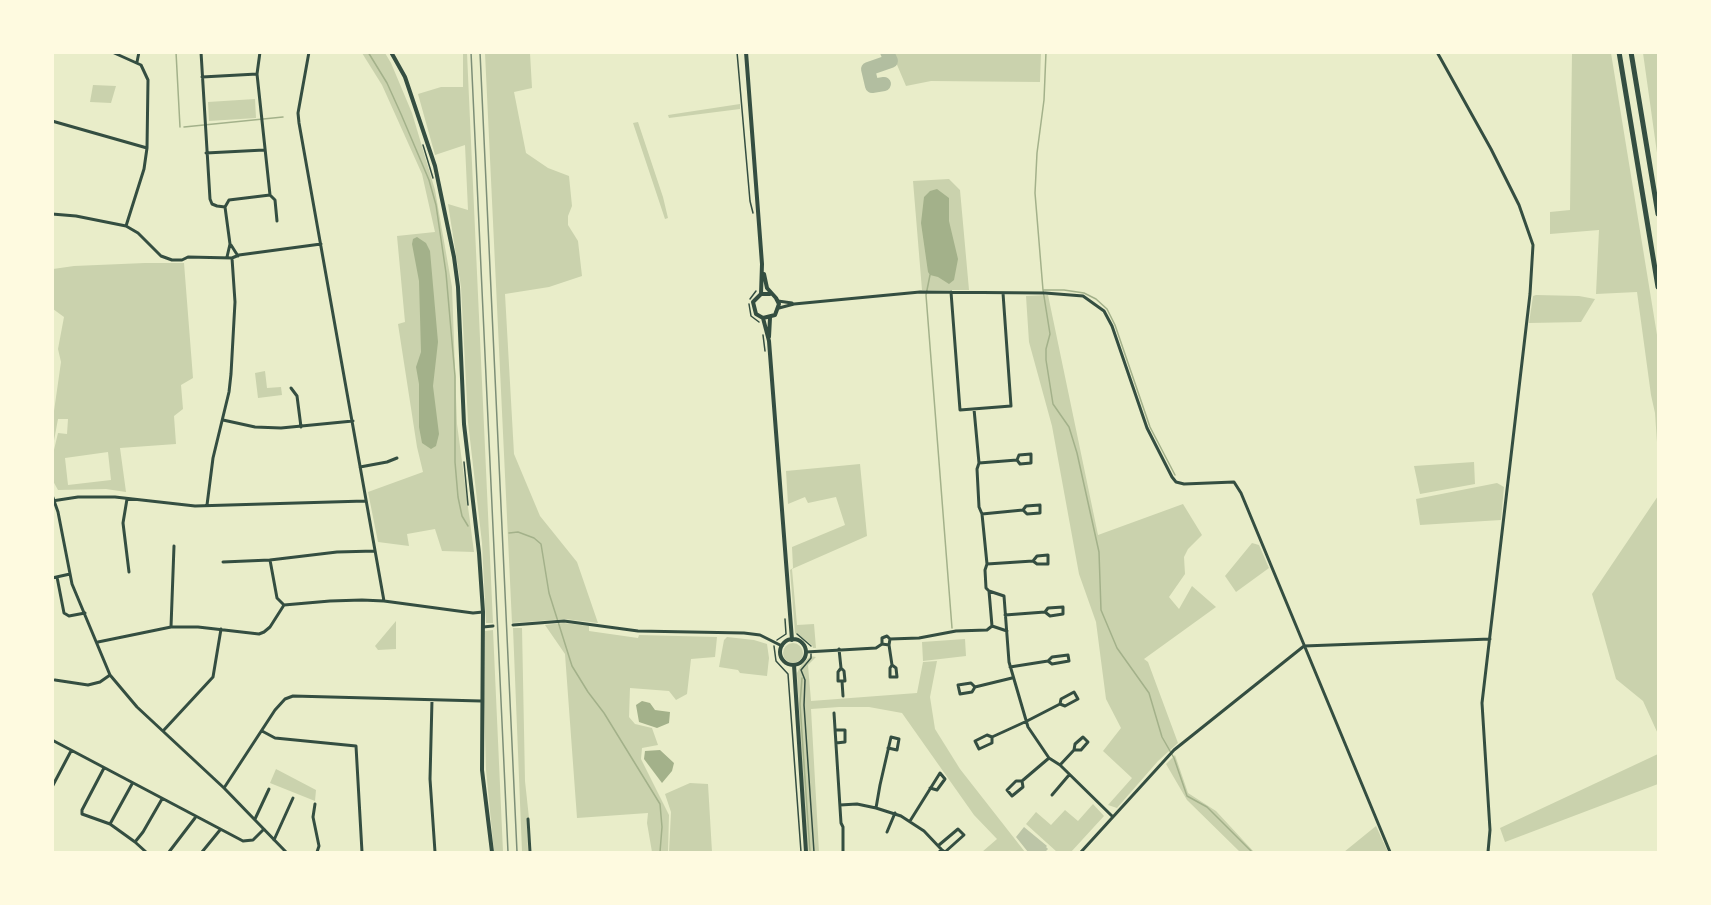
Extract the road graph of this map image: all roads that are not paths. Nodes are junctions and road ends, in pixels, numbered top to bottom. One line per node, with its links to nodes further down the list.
1 (112, 52): 11 (street)
2 (139, 52): 11 (street)
3 (201, 52): 13 (street)
4 (260, 52): 12 (street)
5 (309, 52): 25 (street)
6 (391, 52): 69 (street)
7 (746, 52): 29 (street)
8 (1437, 52): 81 (street)
9 (1619, 52): 30 (highway)
10 (1631, 52): 21 (highway)
11 (137, 63): 15 (street)
12 (257, 74): 13 (street); 16 (street)
13 (202, 77): 17 (street)
14 (52, 121): 15 (street)
15 (147, 148): 23 (street)
16 (264, 150): 17 (street); 18 (street)
17 (206, 153): 19 (street)
18 (270, 195): 19 (street); 22 (street)
19 (225, 207): 24 (street)
20 (52, 214): 23 (street)
21 (1659, 214)
22 (277, 221)
23 (126, 226): 27 (street)
24 (230, 244): 26 (street); 27 (street)
25 (321, 244): 26 (street); 44 (street)
26 (238, 256): 28 (street)
27 (227, 257): 28 (street)
28 (232, 258): 43 (street)
29 (762, 264): 31 (street); 34 (street)
30 (1659, 287)
31 (759, 292): 34 (street); 38 (street)
32 (951, 292): 33 (street); 36 (street); 42 (street)
33 (1003, 293): 42 (street); 87 (street)
34 (770, 294): 35 (street)
35 (778, 301): 36 (street); 37 (street)
36 (794, 303): 37 (street)
37 (779, 308): 39 (street)
38 (763, 318): 39 (street); 40 (street)
39 (770, 318): 40 (street)
40 (769, 341): 82 (street)
41 (291, 388): 45 (street)
42 (974, 409): 48 (street)
43 (223, 420): 45 (street); 54 (street)
44 (353, 421): 45 (street); 49 (street)
45 (301, 427)
46 (397, 458): 49 (street)
47 (1017, 460): 47 (street); 48 (street)
48 (979, 463): 56 (street)
49 (360, 466): 53 (street)
50 (52, 495): 52 (street)
51 (127, 499): 52 (street); 54 (street); 63 (street)
52 (54, 501): 64 (street)
53 (366, 501): 54 (street); 58 (street)
54 (207, 505)
55 (1023, 510): 55 (street); 56 (street)
56 (982, 514): 62 (street)
57 (174, 546): 76 (street)
58 (375, 550): 59 (street); 67 (street)
59 (270, 560): 61 (street); 68 (street)
60 (1033, 561): 60 (street); 62 (street)
61 (223, 562)
62 (987, 564): 66 (street)
63 (129, 572)
64 (70, 574): 65 (street); 71 (street)
65 (55, 577): 71 (street)
66 (989, 591): 72 (street); 75 (street)
67 (384, 601): 68 (street); 69 (street)
68 (284, 605): 78 (street)
69 (483, 612): 77 (street)
70 (1045, 612): 70 (street); 72 (street)
71 (85, 613): 83 (street)
72 (1005, 615): 79 (street)
73 (513, 625): 86 (street)
74 (493, 626): 77 (street)
75 (992, 626): 79 (street); 80 (street)
76 (171, 627): 78 (street); 83 (street)
77 (483, 627): 100 (street)
78 (221, 629): 105 (street)
79 (1007, 631): 93 (street)
80 (891, 639): 84 (street); 85 (street)
81 (1490, 639): 87 (street); 156 (street)
82 (792, 640): 86 (street); 89 (street)
83 (98, 642): 94 (street)
84 (882, 644): 85 (street); 88 (street)
85 (889, 645): 92 (street)
86 (782, 646): 91 (street)
87 (1304, 646): 130 (street); 155 (street)
88 (839, 650): 89 (street); 98 (street)
89 (806, 652): 91 (street)
90 (1048, 662): 90 (street); 93 (street)
91 (794, 665): 152 (street)
92 (892, 665)
93 (1010, 667): 95 (street)
94 (110, 675): 96 (street); 105 (street)
95 (1012, 678): 97 (street); 103 (street)
96 (55, 680)
97 (975, 687): 97 (street)
98 (843, 696)
99 (432, 700): 100 (street); 106 (street); 149 (street)
100 (481, 701): 150 (street)
101 (1060, 704): 101 (street); 103 (street)
102 (834, 713): 104 (street)
103 (1027, 721): 107 (street); 113 (street)
104 (835, 730): 109 (street); 109 (street)
105 (163, 731): 120 (street)
106 (262, 731): 120 (street); 148 (street)
107 (992, 737): 107 (street)
108 (52, 740): 112 (street)
109 (836, 743): 127 (street)
110 (888, 748): 110 (street); 128 (street)
111 (1074, 750): 111 (street); 114 (street)
112 (71, 751): 115 (street); 119 (street)
113 (1049, 758): 114 (street); 117 (street)
114 (1059, 765): 116 (street)
115 (105, 768): 118 (street); 135 (street)
116 (1070, 775): 123 (street); 130 (street)
117 (1022, 781): 117 (street)
118 (133, 783): 125 (street); 135 (street)
119 (52, 787)
120 (224, 788): 132 (street)
121 (930, 788): 121 (street); 134 (street)
122 (269, 789): 132 (street)
123 (1052, 795)
124 (292, 798): 139 (street)
125 (162, 799): 131 (street); 140 (street)
126 (315, 804): 147 (street)
127 (840, 805): 128 (street); 153 (street)
128 (876, 807): 129 (street)
129 (895, 813): 134 (street); 138 (street)
130 (1113, 817): 154 (street)
131 (196, 818): 137 (street); 144 (street)
132 (255, 819): 136 (street)
133 (528, 819): 151 (street)
134 (910, 821): 141 (street)
135 (110, 824): 140 (street)
136 (264, 829): 137 (street); 139 (street)
137 (219, 830): 145 (street)
138 (887, 832)
139 (274, 840): 146 (street)
140 (135, 842): 143 (street)
141 (939, 845): 142 (street); 142 (street)
142 (941, 851)
143 (146, 852)
144 (169, 852)
145 (202, 852)
146 (286, 852)
147 (317, 852)
148 (362, 852)
149 (435, 852)
150 (492, 852)
151 (530, 852)
152 (806, 852)
153 (843, 852)
154 (1081, 852)
155 (1390, 852)
156 (1488, 852)

